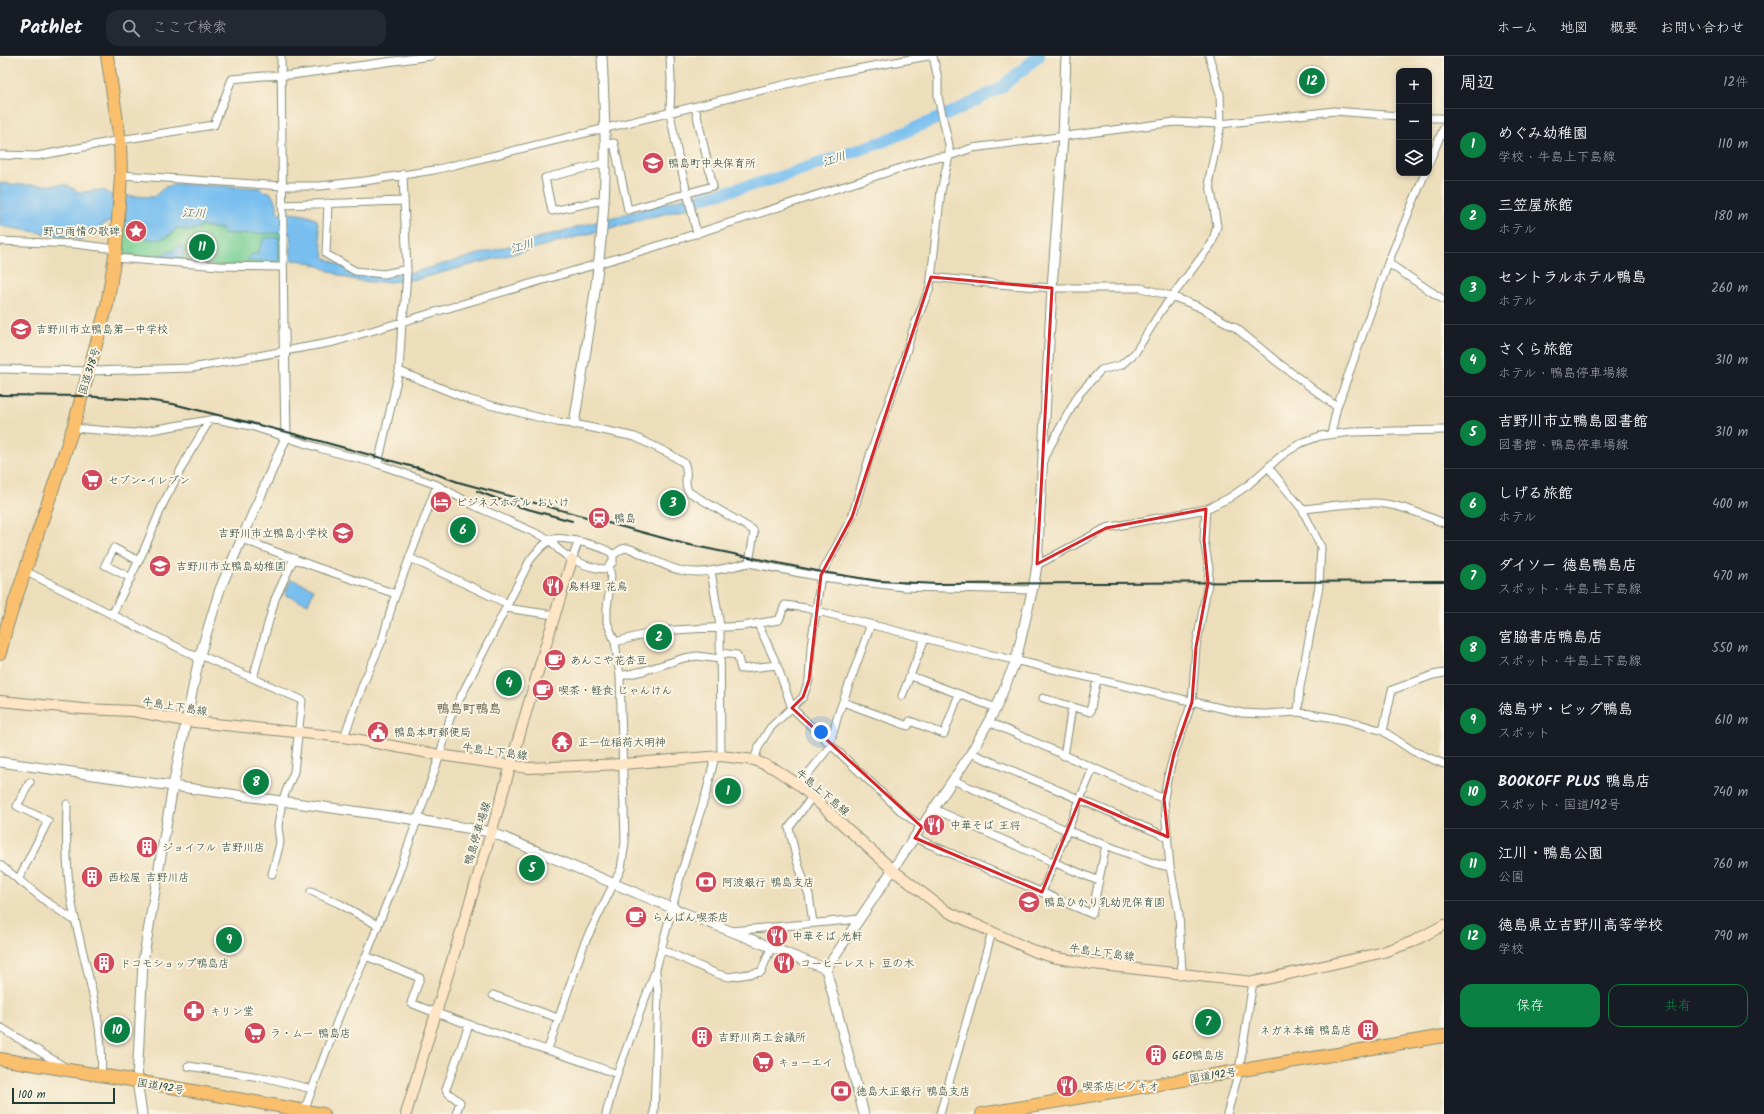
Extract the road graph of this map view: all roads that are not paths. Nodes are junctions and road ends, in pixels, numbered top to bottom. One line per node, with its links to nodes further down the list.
1 (106, 56): 20 (highway, 国道318号)
2 (281, 56): 10 (street)
3 (431, 56): 10 (street)
4 (602, 56): 18 (street)
5 (670, 56): 12 (street)
6 (928, 56): 11 (street)
7 (933, 56): 23 (street)
8 (1066, 56): 19 (street)
9 (1209, 56): 16 (street)
10 (281, 76): 20 (street); 29 (street)
11 (695, 107): 12 (street); 30 (street)
12 (670, 113): 18 (street); 30 (street)
13 (1396, 116): 16 (street)
14 (1432, 118): 15 (street)
15 (1444, 118)
16 (1221, 124): 19 (street); 44 (street)
17 (1444, 127): 24 (street)
18 (605, 129): 21 (street); 26 (street)
19 (1064, 137): 23 (street); 43 (street)
20 (120, 140): 22 (street); 27 (highway, 国道318号)
21 (605, 145): 25 (street); 30 (street)
22 (0, 155)
23 (949, 156): 35 (street); 42 (street)
24 (1432, 156)
25 (605, 163): 31 (street); 31 (street)
26 (403, 174): 29 (street); 32 (street)
27 (121, 175): 29 (street); 37 (highway, 国道318号)
28 (1424, 176): 39 (street)
29 (282, 186): 34 (street)
30 (688, 194): 35 (street)
31 (604, 200): 38 (street)
32 (404, 201): 33 (street); 41 (street)
33 (328, 204): 34 (street); 41 (street)
34 (282, 207): 40 (street)
35 (697, 234): 38 (street)
36 (0, 241): 37 (street)
37 (115, 253): 40 (street); 50 (highway, 国道318号)
38 (599, 263): 46 (street); 54 (street)
39 (1388, 263): 45 (street); 52 (street)
40 (283, 267): 47 (street)
41 (407, 270): 46 (street)
42 (931, 277): 43 (street); 79 (street)
43 (1052, 288): 44 (street); 59 (street)
44 (1171, 296): 52 (street); 59 (street)
45 (1444, 300)
46 (402, 322): 48 (street); 51 (street)
47 (284, 330): 48 (street)
48 (285, 350): 50 (street); 58 (street)
49 (0, 369): 50 (street)
50 (90, 371): 55 (highway, 国道318号)
51 (399, 371): 54 (street); 60 (street)
52 (1338, 407): 57 (street)
53 (210, 420): 55 (street); 58 (street); 73 (street)
54 (574, 424): 74 (street)
55 (73, 428): 77 (highway, 国道318号)
56 (1444, 430): 57 (street)
57 (1331, 434): 61 (street)
58 (286, 438): 60 (street); 66 (street)
59 (1043, 459): 75 (street)
60 (378, 464): 62 (street)
61 (1269, 468): 63 (street); 64 (street)
62 (437, 485): 67 (street); 71 (street)
63 (1206, 509): 75 (street); 108 (street)
64 (1302, 509): 65 (street); 112 (street)
65 (1444, 523)
66 (242, 539): 70 (street); 94 (street)
67 (550, 540): 68 (street); 72 (street); 83 (street)
68 (578, 542): 69 (street); 72 (street)
69 (613, 555): 76 (street); 78 (street)
70 (294, 558): 82 (street); 101 (street)
71 (410, 558): 82 (street); 83 (street)
72 (572, 560): 76 (street); 86 (main road, 鴨島停車場線)
73 (139, 561): 80 (street); 80 (street)
74 (749, 563): 78 (street); 79 (street)
75 (1037, 565): 81 (street)
76 (609, 568): 92 (street)
77 (25, 571): 85 (street); 87 (highway, 国道318号)
78 (711, 571): 90 (street)
79 (821, 577): 81 (street); 84 (street)
80 (131, 578): 85 (street)
81 (1033, 590): 96 (street)
82 (396, 594): 117 (street)
83 (507, 606): 86 (street); 120 (street)
84 (817, 612): 88 (street); 89 (street); 110 (street)
85 (112, 615): 94 (street)
86 (554, 615): 127 (main road, 鴨島停車場線)
87 (4, 622): 93 (highway, 国道318号)
88 (758, 624): 90 (street); 97 (street)
89 (871, 624): 91 (street); 107 (street)
90 (720, 626): 92 (street); 95 (street)
91 (925, 638): 96 (street); 100 (street)
92 (615, 642): 99 (street)
93 (0, 654)
94 (199, 656): 101 (street); 113 (street)
95 (720, 656): 97 (street); 99 (street); 121 (street)
96 (1016, 660): 102 (street); 111 (street)
97 (777, 665): 110 (street)
98 (1444, 673): 115 (street)
99 (620, 676): 125 (street)
100 (911, 676): 103 (street); 104 (street)
101 (253, 678): 116 (street)
102 (1097, 678): 108 (street); 109 (street)
103 (959, 694): 107 (street); 111 (street)
104 (902, 696)
105 (1043, 698): 109 (street)
106 (0, 701): 113 (main road, 牛島上下島線)
107 (843, 702): 118 (street)
108 (1192, 702): 112 (street); 135 (street)
109 (1072, 707): 122 (street)
110 (792, 708): 118 (street); 123 (street)
111 (996, 708): 114 (street)
112 (1298, 712): 115 (street)
113 (185, 721): 116 (main road, 牛島上下島線); 132 (street)
114 (989, 722): 119 (street); 122 (street)
115 (1383, 731): 126 (street)
116 (299, 732): 117 (main road, 牛島上下島線); 136 (street)
117 (344, 737): 120 (main road, 牛島上下島線)
118 (830, 745): 131 (street); 140 (street)
119 (971, 753): 129 (street); 134 (street)
120 (440, 755): 127 (main road, 牛島上下島線); 139 (street)
121 (718, 756): 123 (main road, 牛島上下島線); 125 (main road, 牛島上下島線); 156 (street)
122 (1064, 756): 128 (street)
123 (754, 760): 131 (main road, 牛島上下島線)
124 (0, 762): 132 (street)
125 (624, 764): 127 (main road, 牛島上下島線); 153 (street)
126 (1444, 764)
127 (509, 766): 142 (main road, 鴨島停車場線)
128 (1093, 768): 134 (street); 135 (street)
129 (953, 780): 138 (street); 141 (street)
130 (30, 782): 151 (street)
131 (799, 785): 133 (main road, 牛島上下島線)
132 (173, 786): 136 (street); 184 (street)
133 (812, 797): 149 (main road, 牛島上下島線); 159 (street)
134 (1080, 799): 141 (street); 143 (street)
135 (1164, 799): 143 (street)
136 (282, 801): 139 (street); 150 (street)
137 (67, 804): 158 (street)
138 (934, 809): 140 (street); 146 (street)
139 (418, 820): 142 (street); 160 (street)
140 (922, 827): 144 (street)
141 (1066, 830): 145 (street); 146 (street)
142 (491, 832): 153 (street); 172 (main road, 鴨島停車場線)
143 (1168, 837): 148 (street)
144 (915, 838): 149 (street); 155 (street)
145 (1106, 845): 148 (street); 152 (street)
146 (1054, 862): 152 (street); 155 (street)
147 (0, 865): 151 (street)
148 (1170, 867): 169 (street)
149 (893, 870): 157 (street); 163 (main road, 牛島上下島線)
150 (272, 874)
151 (18, 880): 158 (street)
152 (1099, 881): 155 (street)
153 (614, 883): 156 (street); 173 (street)
154 (311, 891): 160 (street)
155 (1042, 892)
156 (672, 908): 162 (street); 165 (street)
157 (860, 919): 159 (street); 168 (street)
158 (75, 921): 183 (street)
159 (813, 923): 162 (street)
160 (377, 925): 166 (street)
161 (1444, 925): 170 (main road, 牛島上下島線)
162 (729, 931): 164 (street)
163 (992, 932): 169 (main road, 牛島上下島線); 194 (street)
164 (771, 948): 165 (street); 168 (street)
165 (661, 949): 167 (street)
166 (366, 956): 172 (street); 185 (street)
167 (656, 969): 182 (street); 192 (street)
168 (826, 969): 193 (street)
169 (1182, 974): 170 (main road, 牛島上下島線)
170 (1253, 982): 181 (street)
171 (493, 995): 173 (street)
172 (435, 1013): 174 (street); 189 (main road, 鴨島停車場線)
173 (558, 1018): 177 (street)
174 (469, 1025): 177 (street); 190 (street)
175 (0, 1028): 180 (street)
176 (1444, 1036): 181 (highway, 国道192号)
177 (548, 1049): 182 (street)
178 (0, 1059): 180 (highway, 国道192号)
179 (188, 1066): 185 (street)
180 (70, 1071): 183 (highway, 国道192号)
181 (1238, 1071): 195 (highway, 国道192号); 196 (street)
182 (617, 1074): 191 (street)
183 (101, 1076): 184 (highway, 国道192号)
184 (137, 1081): 186 (highway, 国道192号); 187 (street)
185 (312, 1089): 186 (street)
186 (303, 1112): 188 (highway, 国道192号)
187 (142, 1114)
188 (322, 1114)
189 (406, 1114)
190 (456, 1114)
191 (606, 1114)
192 (654, 1114)
193 (864, 1114)
194 (940, 1114)
195 (982, 1114)
196 (1227, 1114)

